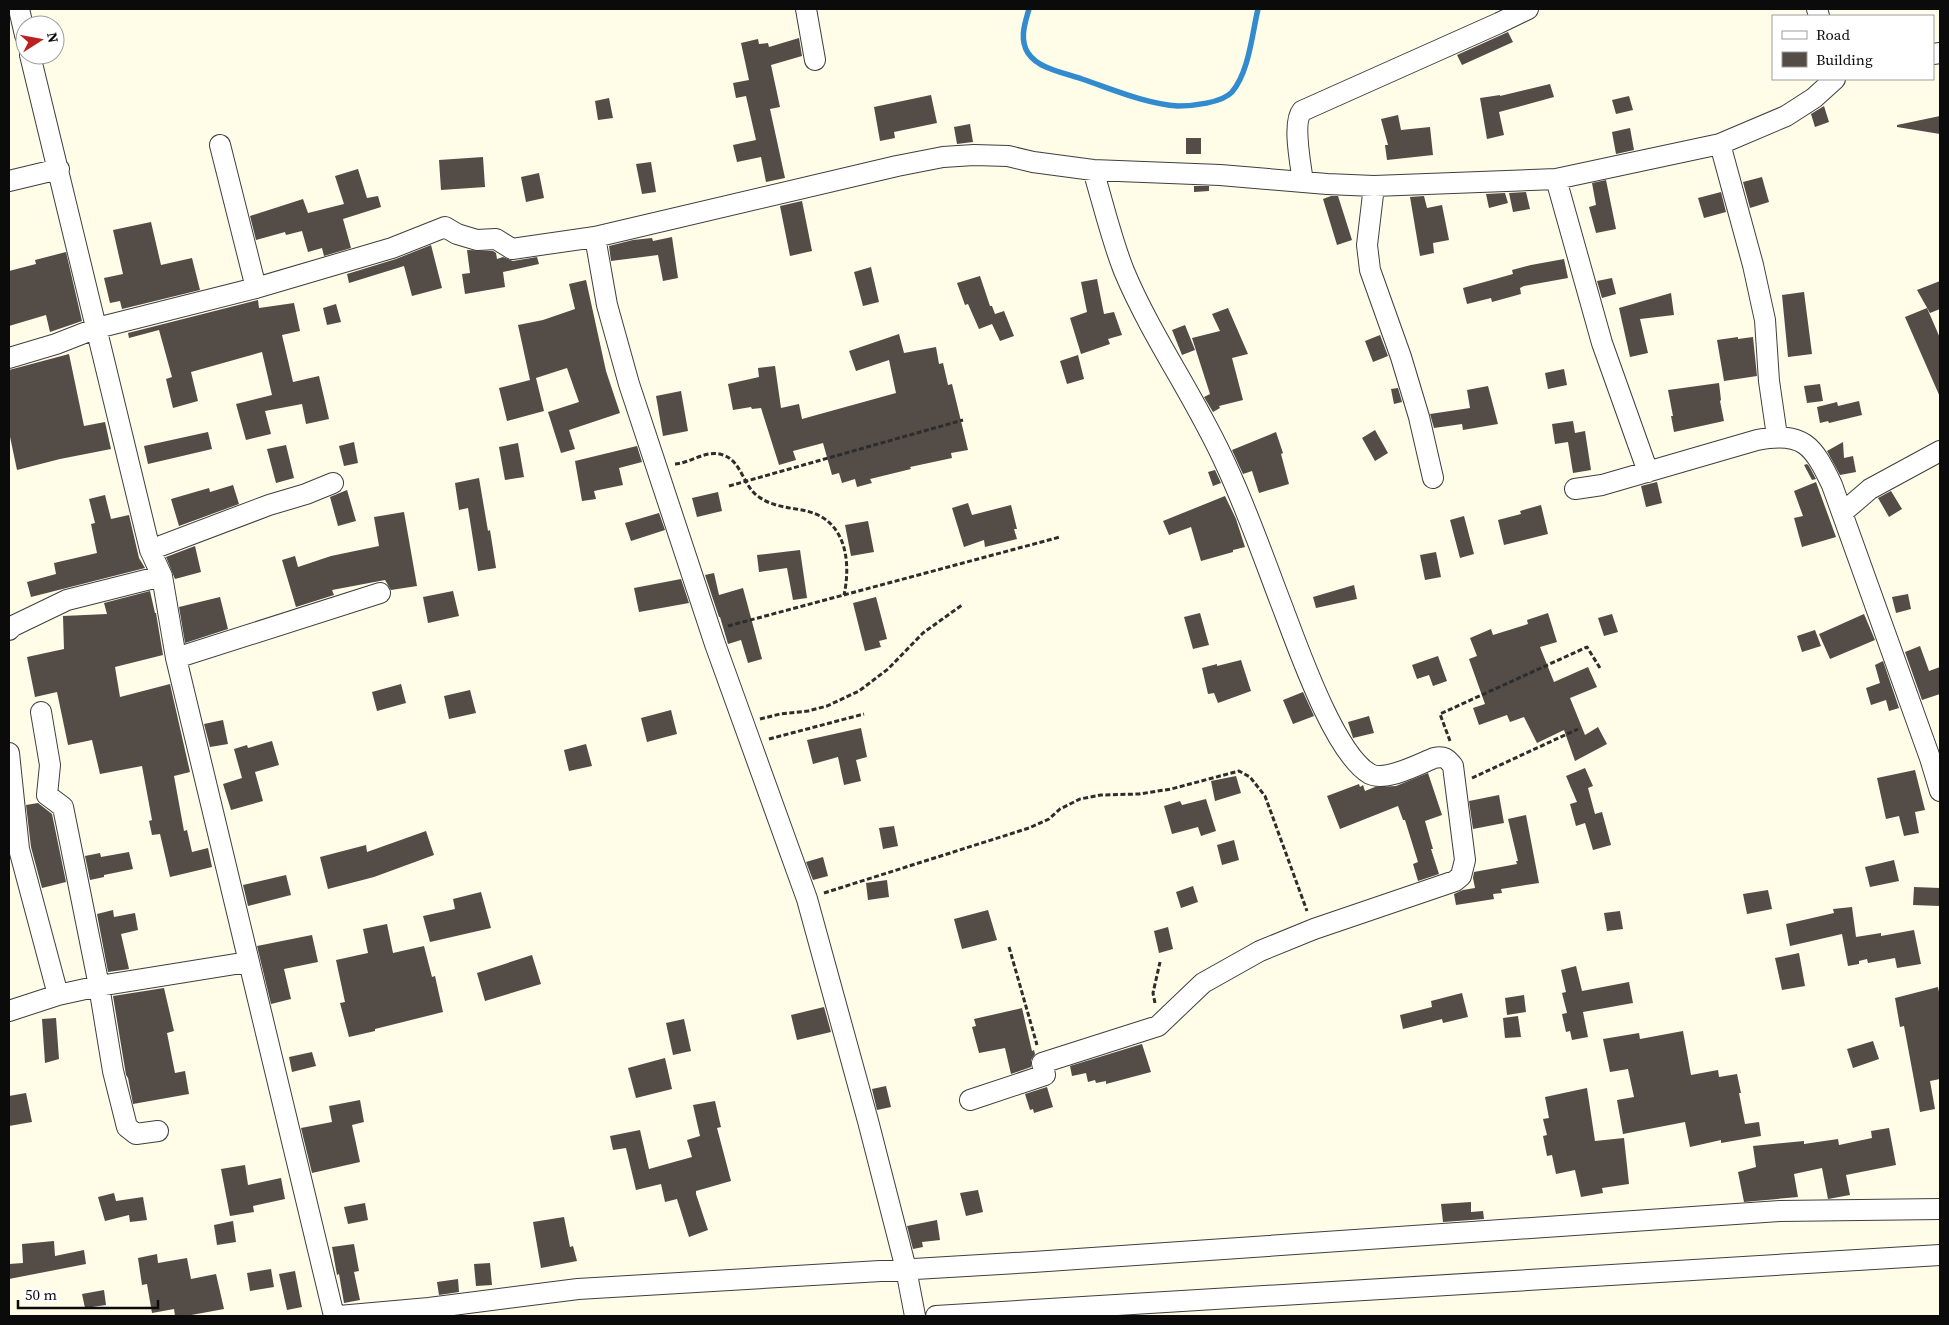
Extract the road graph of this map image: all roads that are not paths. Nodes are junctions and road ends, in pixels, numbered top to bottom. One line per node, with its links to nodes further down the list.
1 (806, 9): 3 (street)
2 (1528, 9): 12 (street)
3 (815, 60)
4 (33, 65): 8 (street)
5 (1835, 80): 6 (street)
6 (1720, 144): 10 (street); 18 (street)
7 (220, 145): 15 (street)
8 (59, 169): 11 (street); 16 (street)
9 (1093, 170): 12 (street); 14 (street); 37 (street)
10 (1556, 179): 13 (street); 20 (street)
11 (9, 181)
12 (1303, 182): 13 (street)
13 (1374, 186): 21 (street)
14 (594, 237): 15 (street); 41 (street)
15 (256, 288): 16 (street)
16 (97, 328): 17 (street); 25 (street)
17 (9, 358)
18 (1777, 436): 20 (street); 24 (street)
19 (1940, 451): 24 (street)
20 (1648, 472): 23 (street)
21 (1433, 478)
22 (333, 483): 25 (street)
23 (1575, 489)
24 (1842, 513): 32 (street)
25 (150, 550): 26 (street)
26 (162, 576): 28 (street); 29 (street)
27 (380, 593): 29 (street)
28 (9, 630)
29 (176, 658): 33 (street)
30 (41, 712): 34 (street)
31 (9, 753): 35 (street)
32 (1940, 791)
33 (248, 962): 34 (street); 42 (street)
34 (99, 986): 35 (street); 38 (street)
35 (58, 995): 36 (street)
36 (9, 1011)
37 (970, 1100)
38 (158, 1131)
39 (1940, 1209): 41 (street)
40 (1940, 1255): 45 (street)
41 (906, 1269): 43 (street); 44 (street)
42 (334, 1316)
43 (339, 1316)
44 (914, 1316)
45 (936, 1316)

